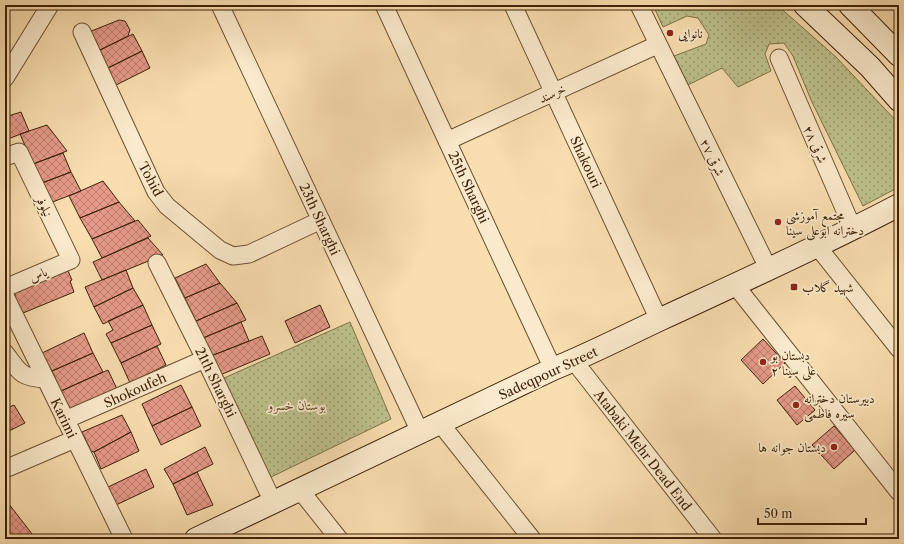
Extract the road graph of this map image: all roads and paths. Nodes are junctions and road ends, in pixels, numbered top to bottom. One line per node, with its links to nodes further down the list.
1 (50, 5): 12 (street)
2 (220, 5): 18 (street, 23th Sharghi)
3 (384, 5): 15 (street, 25th Sharghi)
4 (513, 5): 13 (street, Shakouri)
5 (639, 5): 9 (street, ۲۷ شرقی)
6 (805, 5): 14 (main road)
7 (850, 5): 10 (main road)
8 (82, 32): 18 (street, Tohid)
9 (657, 45): 13 (street, خرسند); 23 (street, ۲۷ شرقی)
10 (899, 55)
11 (779, 58): 19 (street, ۲۸ شرقی)
12 (5, 78)
13 (553, 92): 15 (street, خرسند); 27 (street, Shakouri)
14 (899, 100)
15 (447, 141): 32 (street, 25th Sharghi)
16 (12, 154): 21 (street, نیلوفر)
17 (899, 205): 19 (main road, Sadeqpour Street)
18 (321, 220): 36 (street, 23th Sharghi)
19 (853, 229): 20 (main road, Sadeqpour Street)
20 (817, 246): 23 (main road, Sadeqpour Street); 28 (street)
21 (70, 260): 25 (street, یاس)
22 (157, 263): 30 (street, 21th Sharghi)
23 (769, 270): 24 (main road, Sadeqpour Street)
24 (735, 285): 27 (main road, Sadeqpour Street); 40 (street)
25 (5, 288)
26 (5, 296): 33 (street, Karimi)
27 (659, 320): 31 (main road, Sadeqpour Street)
28 (899, 349)
29 (5, 353): 33 (street)
30 (205, 359): 34 (street, Shokoufeh); 41 (street, 21th Sharghi)
31 (574, 361): 32 (main road, Sadeqpour Street); 46 (street, Atabaki Mehr Dead End)
32 (553, 369): 35 (main road, Sadeqpour Street)
33 (45, 379): 34 (street, Karimi)
34 (65, 420): 37 (street, Karimi)
35 (440, 423): 36 (main road, Sadeqpour Street); 45 (street)
36 (420, 432): 39 (main road, Sadeqpour Street)
37 (75, 439): 38 (street); 42 (street, Karimi)
38 (5, 469)
39 (300, 490): 41 (main road, Sadeqpour Street); 44 (street)
40 (899, 492)
41 (273, 502): 43 (main road, Sadeqpour Street)
42 (124, 539)
43 (196, 539)
44 (339, 539)
45 (532, 539)
46 (713, 539)

